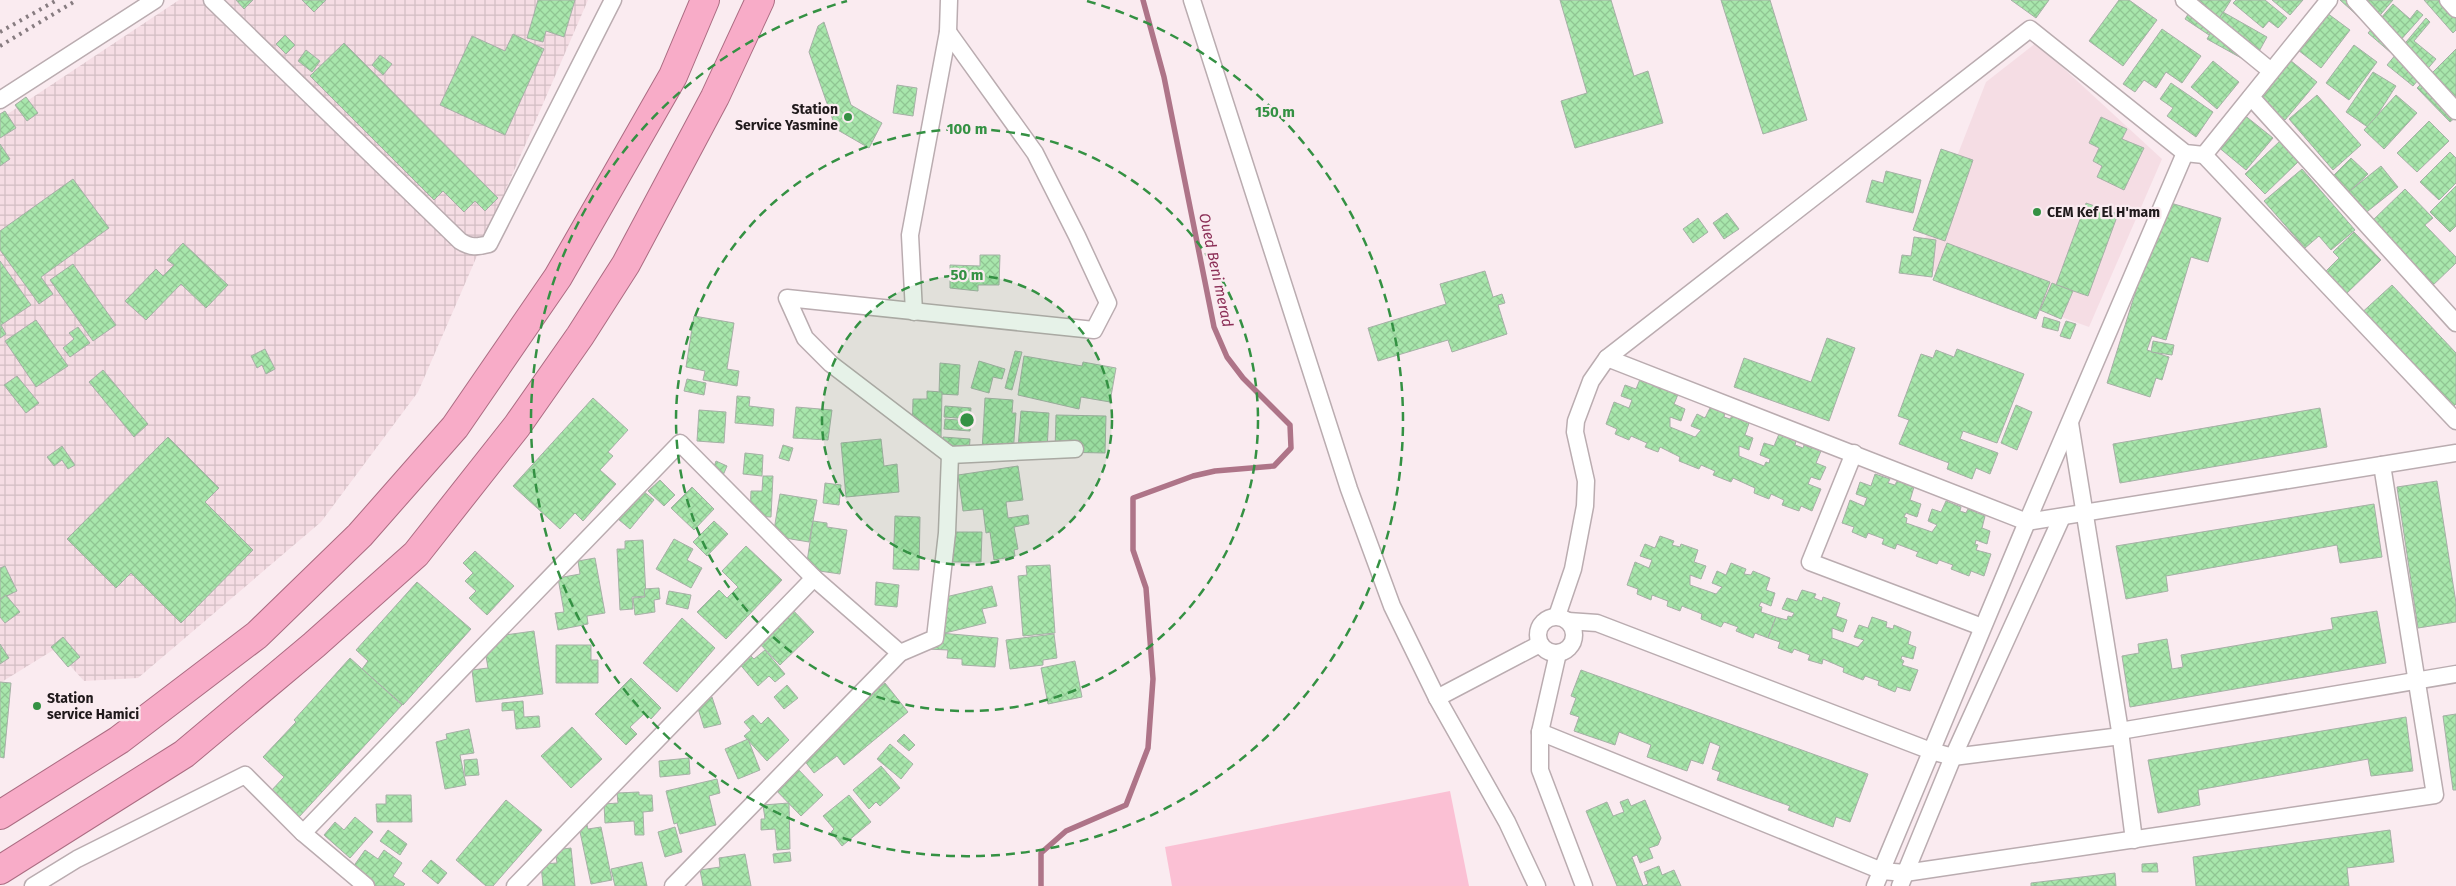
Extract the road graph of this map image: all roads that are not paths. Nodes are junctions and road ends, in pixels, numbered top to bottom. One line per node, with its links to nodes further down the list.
1 (154, 0): 16 (street)
2 (212, 0): 3 (street)
3 (613, 0)
4 (706, 0): 46 (highway)
5 (760, 0): 49 (highway)
6 (949, 0): 13 (street)
7 (1192, 0): 41 (street)
8 (2184, 0): 14 (street)
9 (2330, 0): 14 (street)
10 (2355, 0): 17 (street)
11 (2448, 0): 12 (street)
12 (2456, 9)
13 (948, 32): 20 (street); 20 (street)
14 (2272, 71): 15 (street)
15 (2251, 97): 19 (street); 21 (street)
16 (0, 100)
17 (2456, 111)
18 (2185, 152): 19 (street); 22 (street); 24 (street)
19 (2204, 155): 23 (street)
20 (914, 312): 28 (street)
21 (2456, 323)
22 (1607, 358): 26 (street); 34 (street)
23 (2456, 422)
24 (2070, 423): 30 (street); 32 (street)
25 (1075, 449): 28 (street)
26 (1854, 453): 32 (street); 35 (street)
27 (2456, 453): 29 (street)
28 (950, 455): 38 (street)
29 (2382, 465): 30 (street); 40 (street)
30 (2085, 513): 31 (street); 43 (street)
31 (2062, 517): 32 (street); 45 (street)
32 (2027, 522): 35 (street)
33 (814, 578): 38 (street); 47 (street); 54 (street)
34 (1562, 619): 36 (street); 37 (street); 44 (street)
35 (1982, 627): 44 (street)
36 (1540, 644): 37 (street); 41 (street)
37 (1558, 653): 42 (street)
38 (900, 654): 55 (street)
39 (2456, 674): 40 (street)
40 (2417, 681): 43 (street); 48 (street)
41 (1437, 698): 56 (street)
42 (1540, 732): 50 (street); 57 (street)
43 (2120, 733): 45 (street); 48 (street)
44 (1931, 751): 45 (street); 50 (street)
45 (1953, 757): 51 (street)
46 (0, 815)
47 (303, 833): 52 (street); 53 (street)
48 (2134, 840): 51 (street)
49 (0, 870)
50 (1882, 871): 51 (street); 58 (street)
51 (1902, 880)
52 (33, 886)
53 (366, 886)
54 (515, 886)
55 (673, 886)
56 (1537, 886)
57 (1584, 886)
58 (1875, 886)

